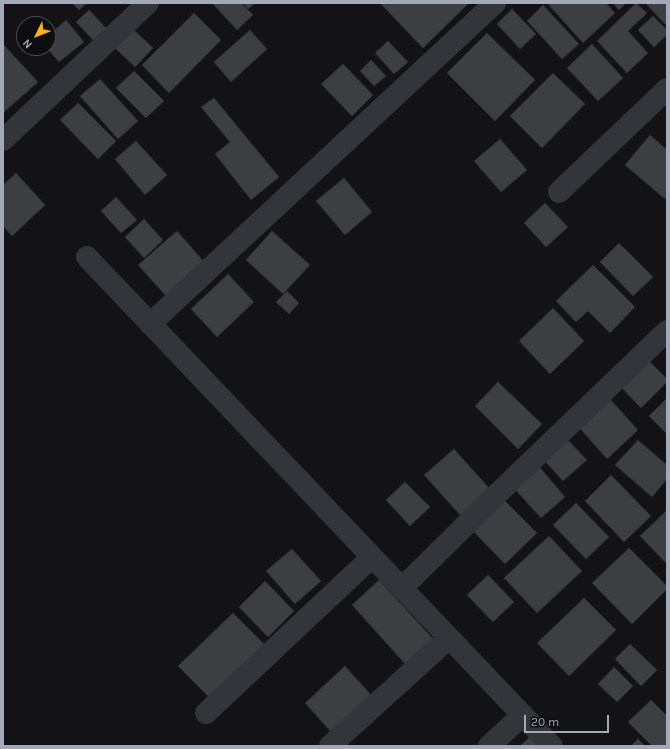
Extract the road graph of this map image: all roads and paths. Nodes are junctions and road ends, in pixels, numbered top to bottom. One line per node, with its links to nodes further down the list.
1 (148, 3): 4 (street)
2 (495, 3): 7 (street)
3 (667, 89): 5 (street)
4 (3, 140)
5 (559, 192)
6 (87, 257): 7 (street)
7 (150, 324): 9 (street)
8 (667, 331): 10 (street)
9 (372, 557): 10 (street); 12 (street)
10 (402, 588): 11 (street)
11 (449, 638): 13 (street); 14 (street)
12 (206, 713)
13 (522, 715): 15 (street); 16 (street)
14 (330, 746)
15 (489, 746)
16 (552, 746)

